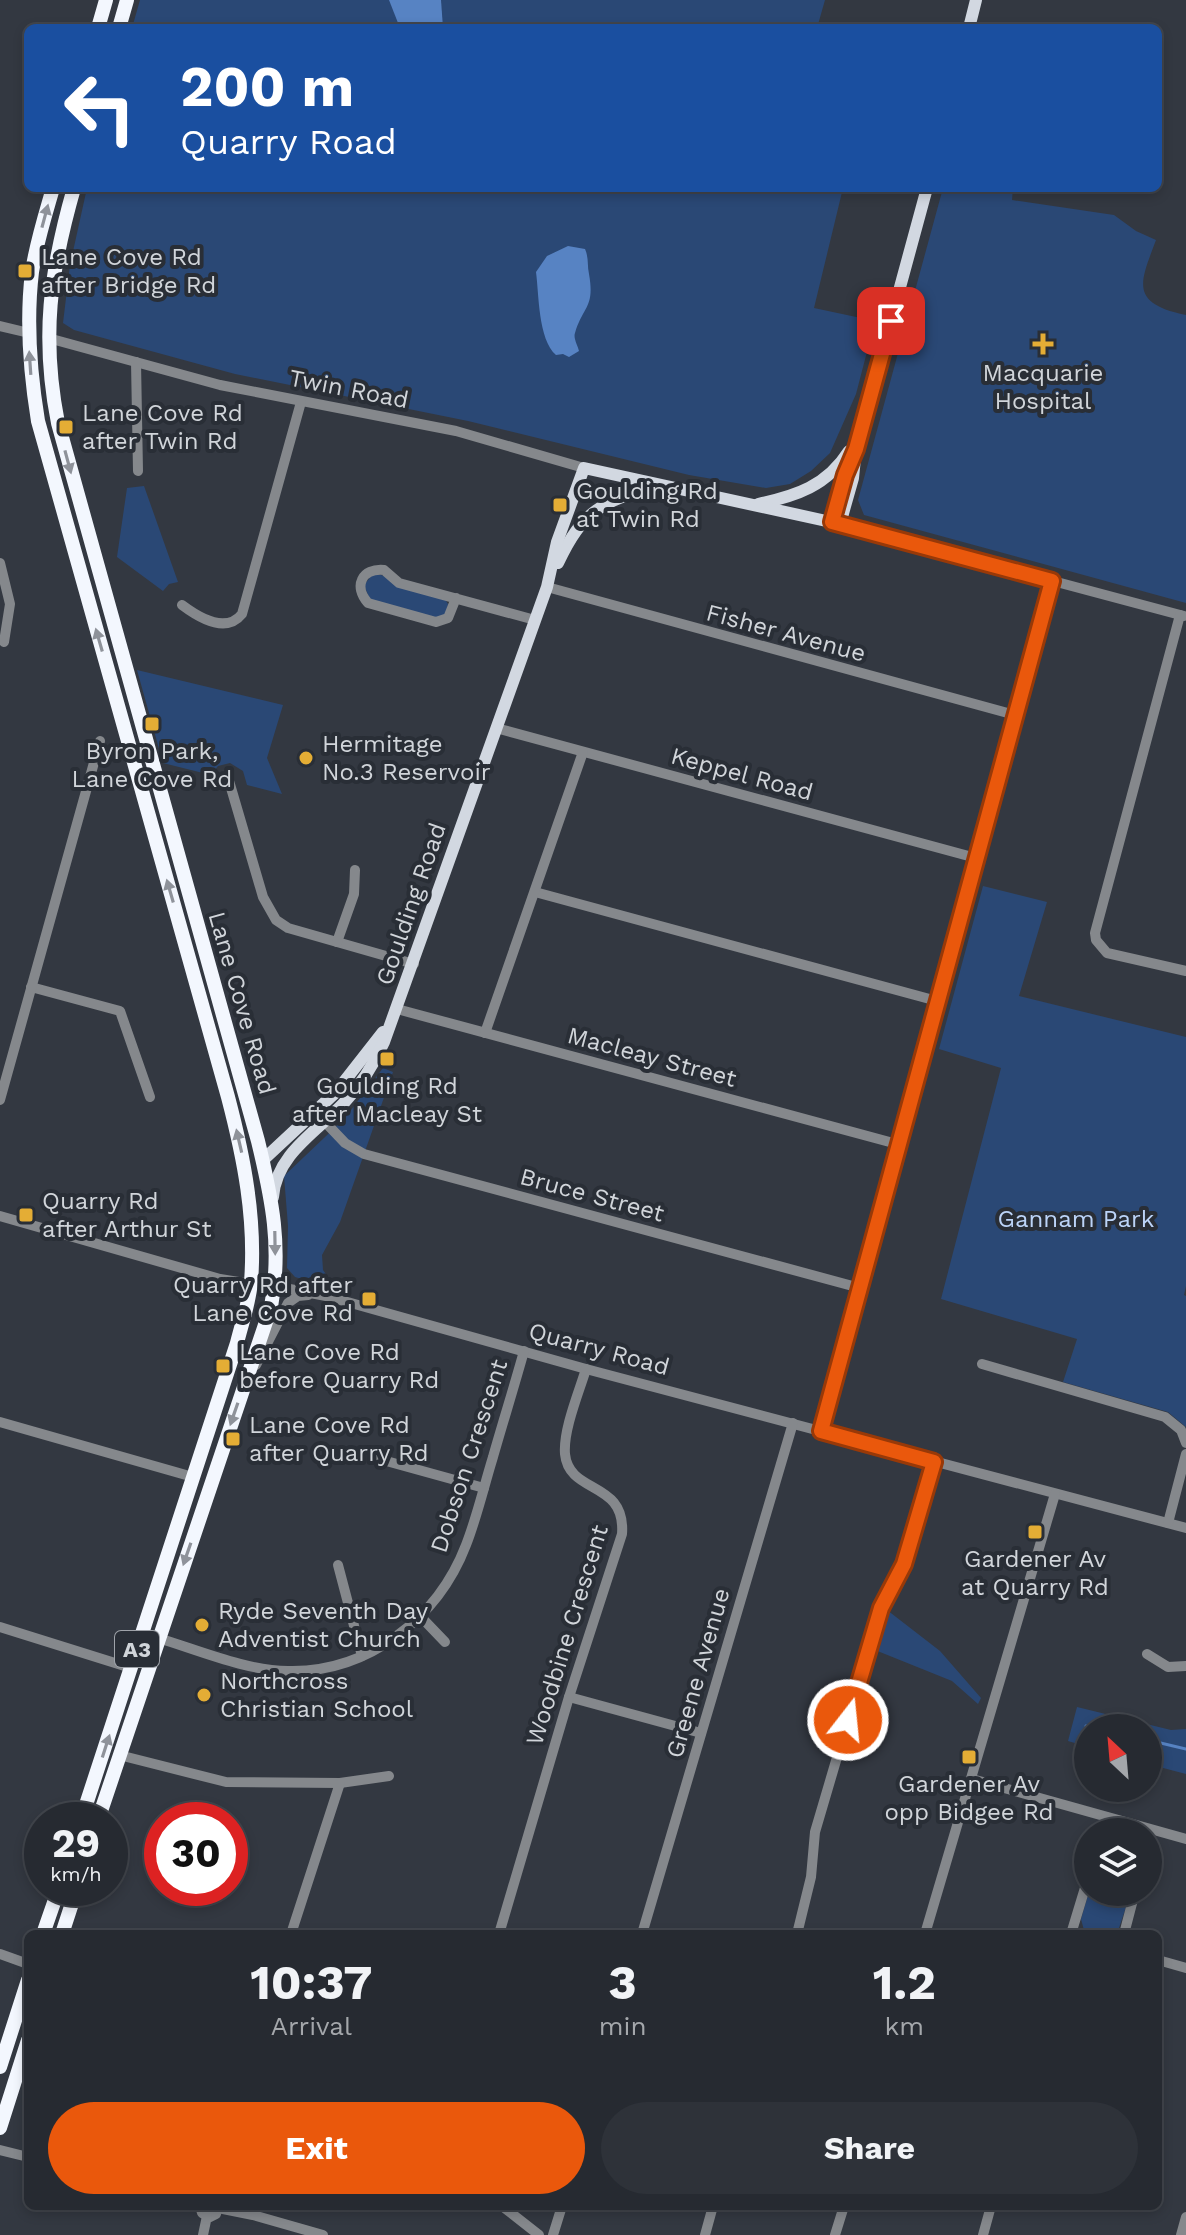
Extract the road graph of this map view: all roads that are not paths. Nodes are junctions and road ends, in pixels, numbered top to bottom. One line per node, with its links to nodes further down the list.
1 (106, 0): 4 (highway)
2 (127, 0): 5 (highway)
3 (976, 0): 6 (main road)
4 (99, 24)
5 (120, 24)
6 (970, 24)
7 (52, 192): 11 (highway, Lane Cove Road / A3, one-way to 7)
8 (73, 192): 12 (highway, Lane Cove Road / A3)
9 (926, 192): 15 (main road)
10 (0, 326): 11 (street)
11 (29, 333): 12 (highway, Twin Road); 52 (highway, Lane Cove Road / A3, one-way to 11)
12 (48, 338): 13 (street, Twin Road); 49 (highway, Lane Cove Road / A3, one-way to 49)
13 (136, 362): 14 (street, Twin Road); 17 (street)
14 (301, 402): 16 (street, Twin Road); 26 (street)
15 (859, 435): 19 (main road); 20 (main road)
16 (588, 469): 18 (main road, Twin Road); 21 (main road); 24 (main road, Goulding Road)
17 (138, 471)
18 (661, 485): 19 (main road, Twin Road); 21 (main road, Goulding Road)
19 (753, 505): 20 (main road, Twin Road)
20 (836, 523): 23 (street, Twin Road)
21 (566, 545): 24 (main road, Goulding Road)
22 (0, 563): 29 (street)
23 (1052, 581): 27 (street, Twin Road); 30 (street)
24 (547, 587): 28 (main road, Goulding Road); 30 (street, Fisher Avenue)
25 (456, 598): 25 (street); 28 (street)
26 (182, 605)
27 (1183, 616): 40 (street)
28 (535, 620): 31 (main road, Goulding Road)
29 (4, 642)
30 (1015, 715): 35 (street)
31 (496, 728): 33 (street, Keppel Road); 39 (main road, Goulding Road)
32 (100, 741): 41 (street)
33 (583, 752): 35 (street, Keppel Road); 37 (street)
34 (229, 781): 38 (street)
35 (976, 858): 42 (street)
36 (355, 870): 38 (street)
37 (535, 892): 42 (street); 44 (street)
38 (337, 942): 39 (street)
39 (414, 964): 43 (main road, Goulding Road)
40 (1186, 971)
41 (31, 987): 45 (street); 46 (street)
42 (937, 1001): 48 (street)
43 (397, 1009): 44 (street, Macleay Street); 47 (main road, Goulding Road)
44 (485, 1033): 48 (street, Macleay Street)
45 (150, 1097)
46 (0, 1100)
47 (320, 1118): 49 (main road, Goulding Road); 50 (main road, Goulding Road); 55 (street, Bruce Street)
48 (897, 1144): 55 (street)
49 (263, 1160): 50 (highway, Lane Cove Road / A3); 52 (highway)
50 (273, 1200): 54 (highway, Lane Cove Road / A3, one-way to 54)
51 (0, 1216): 53 (street, Quarry Road)
52 (252, 1218): 53 (highway, Lane Cove Road / A3)
53 (251, 1284): 54 (highway, Quarry Road); 68 (highway, Lane Cove Road / A3)
54 (274, 1286): 56 (street, Quarry Road); 60 (highway, Lane Cove Road / A3)
55 (860, 1288): 63 (street)
56 (326, 1296): 57 (street, Quarry Road); 60 (street)
57 (524, 1351): 59 (street, Quarry Road); 69 (street, Dobson Crescent)
58 (982, 1364): 64 (street)
59 (586, 1369): 62 (street, Quarry Road); 82 (street, Woodbine Crescent)
60 (245, 1381): 76 (highway, Lane Cove Road / A3, one-way to 76)
61 (0, 1422): 68 (street)
62 (793, 1423): 63 (street, Quarry Road); 83 (street, Greene Avenue)
63 (821, 1431): 67 (street, Quarry Road)
64 (1186, 1443)
65 (1186, 1454): 71 (street)
66 (379, 1459): 69 (street)
67 (934, 1462): 70 (street, Quarry Road); 103 (street)
68 (193, 1477): 81 (highway, Lane Cove Road / A3)
69 (484, 1488): 74 (street, Dobson Crescent)
70 (1055, 1494): 71 (street, Quarry Road); 86 (street)
71 (1168, 1523): 72 (street, Quarry Road)
72 (1186, 1528)
73 (338, 1565): 79 (street)
74 (421, 1617): 77 (street); 79 (street, Dobson Crescent)
75 (0, 1627): 81 (street)
76 (158, 1638): 79 (street, Dobson Crescent); 84 (highway, Lane Cove Road / A3)
77 (445, 1642)
78 (1147, 1654): 80 (street)
79 (362, 1656)
80 (1186, 1666)
81 (131, 1668): 88 (highway, Lane Cove Road / A3, one-way to 81)
82 (569, 1697): 83 (street); 101 (street, Woodbine Crescent)
83 (701, 1733): 102 (street, Greene Avenue)
84 (119, 1755): 87 (street); 89 (highway, Lane Cove Road / A3)
85 (389, 1776): 87 (street)
86 (972, 1779): 90 (street); 104 (street)
87 (340, 1783): 100 (street)
88 (87, 1802)
89 (104, 1802)
90 (1106, 1817): 91 (street)
91 (1110, 1818)
92 (1162, 1832): 93 (street)
93 (1186, 1839)
94 (53, 1906): 98 (highway)
95 (71, 1906): 99 (highway)
96 (1080, 1906): 105 (street)
97 (1131, 1906): 106 (street)
98 (44, 1930)
99 (63, 1930)
100 (292, 1930)
101 (500, 1930)
102 (643, 1930)
103 (798, 1930)
104 (926, 1930)
105 (1072, 1930)
106 (1125, 1930)
107 (0, 1954): 109 (street)
108 (1162, 1961): 110 (street)
109 (24, 1963)
110 (1186, 1968)
111 (24, 1992): 113 (highway)
112 (24, 2053): 114 (highway)
113 (0, 2067)
114 (0, 2128)
115 (0, 2150): 116 (street)
116 (24, 2156)
117 (201, 2210): 125 (street)
118 (216, 2210): 125 (street)
119 (231, 2210): 128 (street)
120 (507, 2210): 129 (street)
121 (561, 2210): 130 (street)
122 (712, 2210): 131 (street)
123 (843, 2210): 132 (street)
124 (990, 2210): 133 (street)
125 (207, 2216): 127 (street)
126 (1186, 2217): 134 (street)
127 (203, 2235)
128 (323, 2235)
129 (539, 2235)
130 (553, 2235)
131 (705, 2235)
132 (835, 2235)
133 (983, 2235)
134 (1181, 2235)

